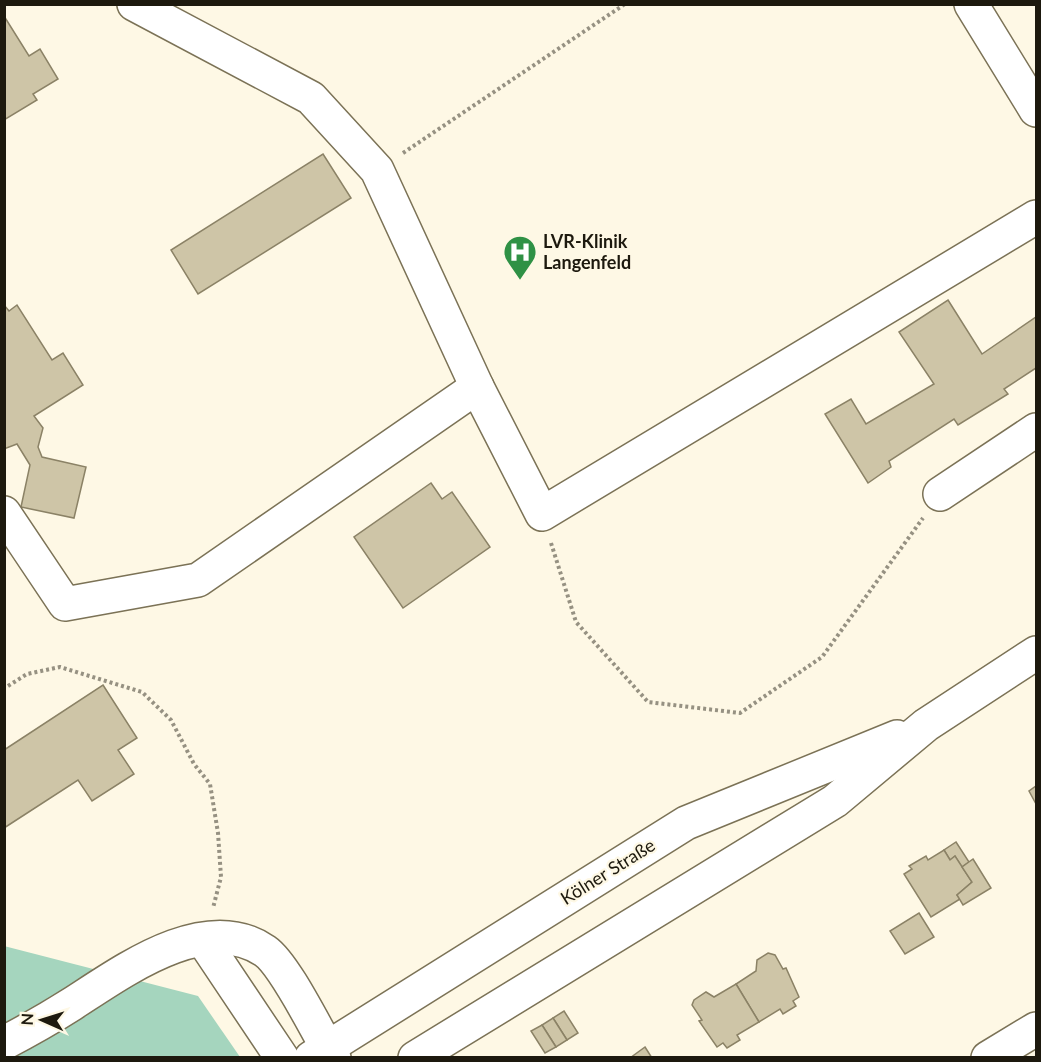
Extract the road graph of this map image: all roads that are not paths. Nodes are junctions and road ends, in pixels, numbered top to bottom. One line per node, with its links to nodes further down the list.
1 (134, 4): 5 (main road)
2 (971, 4): 3 (main road)
3 (1036, 110)
4 (1036, 217): 5 (main road)
5 (477, 387): 8 (main road)
6 (1036, 430): 7 (main road)
7 (940, 494)
8 (4, 513)
9 (1036, 653): 10 (main road, Kölner Straße)
10 (926, 725): 14 (main road, Kölner Straße); 16 (main road, Kölner Straße)
11 (203, 940): 13 (main road); 14 (main road); 15 (main road)
12 (1036, 1029): 17 (main road)
13 (4, 1043)
14 (324, 1054)
15 (282, 1058)
16 (415, 1058)
17 (988, 1058)

